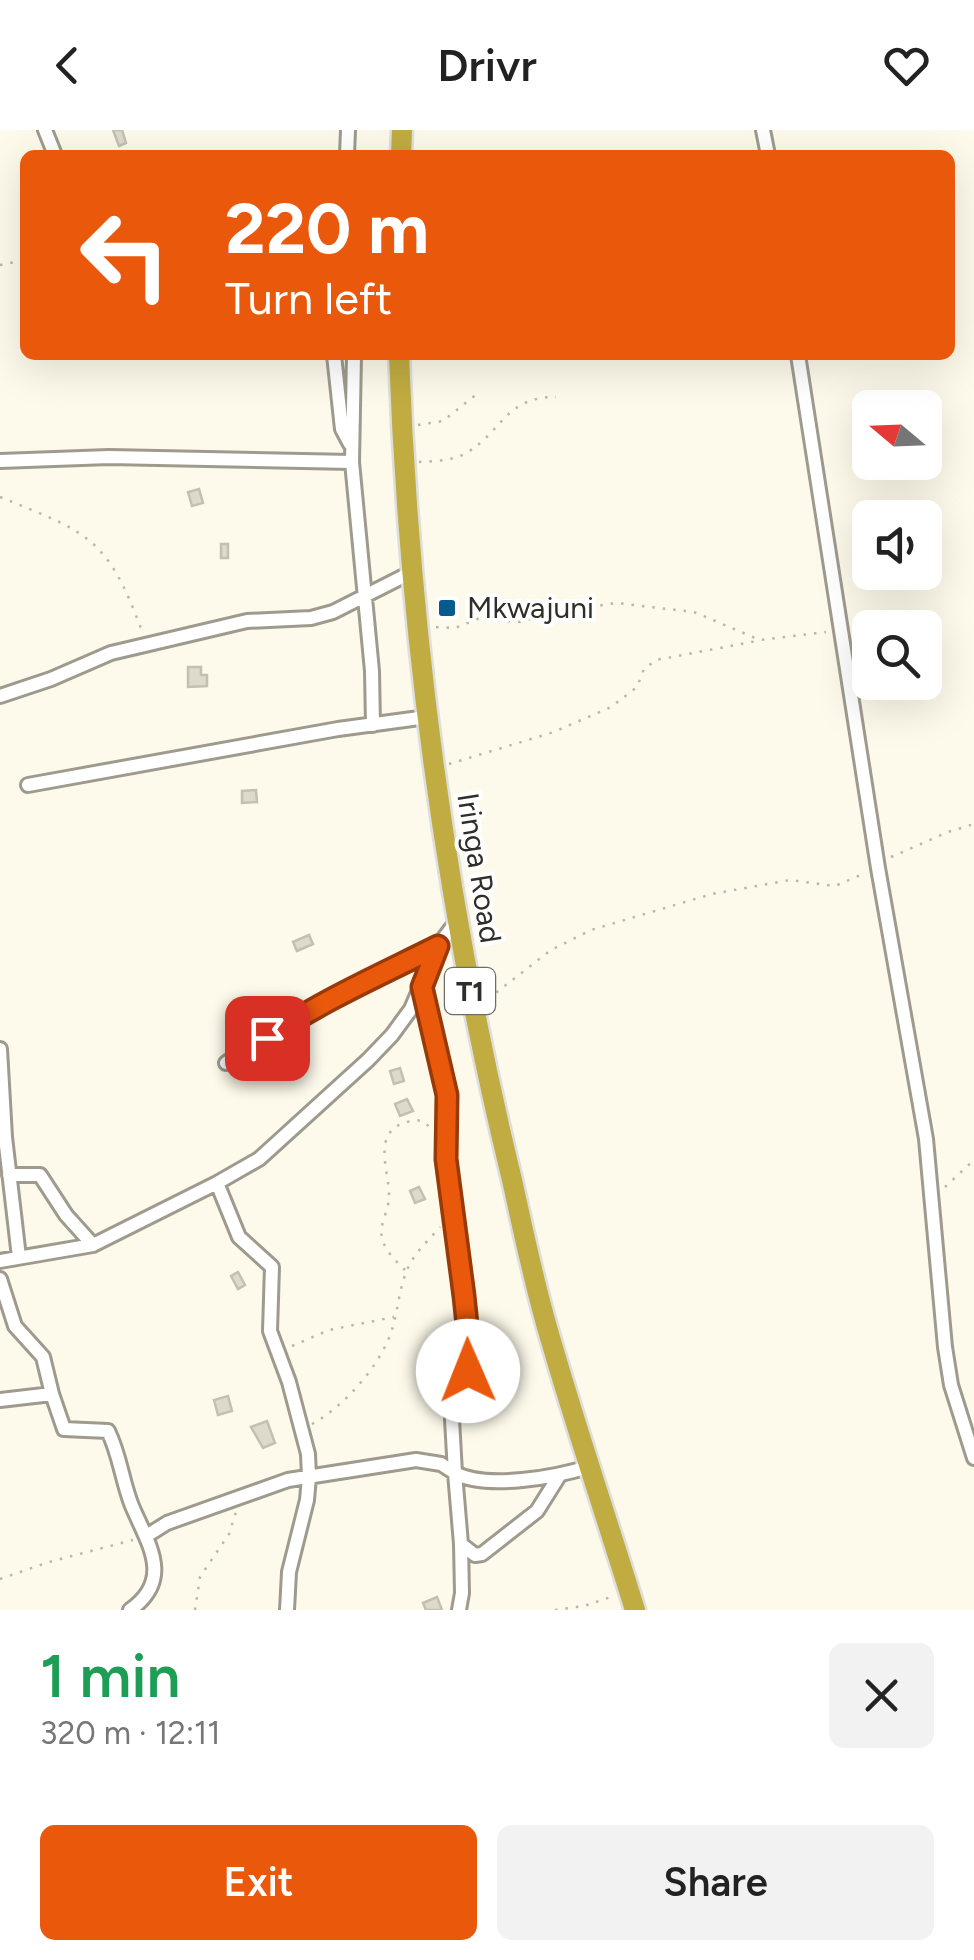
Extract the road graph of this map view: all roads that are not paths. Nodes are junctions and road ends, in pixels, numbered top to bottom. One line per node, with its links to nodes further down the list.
1 (335, 360): 5 (street)
2 (354, 360): 5 (street)
3 (399, 360): 8 (highway, Iringa Road / T1)
4 (799, 360): 27 (street)
5 (352, 446): 7 (street)
6 (0, 461): 7 (street)
7 (352, 462): 9 (street)
8 (410, 573): 9 (street); 11 (highway, Iringa Road / T1)
9 (364, 595): 10 (street); 12 (street)
10 (0, 696)
11 (427, 717): 12 (street); 14 (highway, Iringa Road / T1)
12 (373, 725): 13 (street)
13 (28, 785)
14 (456, 922): 15 (street); 28 (highway, Iringa Road / T1)
15 (438, 946): 16 (street); 18 (street)
16 (422, 987): 20 (street); 29 (street)
17 (0, 1050): 19 (street)
18 (226, 1062)
19 (10, 1175): 21 (street); 22 (street)
20 (216, 1184): 21 (street); 31 (street)
21 (93, 1244): 22 (street)
22 (19, 1257): 23 (street)
23 (0, 1262)
24 (0, 1279): 25 (street)
25 (52, 1394): 26 (street); 32 (street)
26 (0, 1400)
27 (974, 1458)
28 (591, 1466): 30 (street); 37 (highway, Iringa Road / T1)
29 (455, 1473): 30 (street); 31 (street); 33 (street)
30 (559, 1476): 33 (street)
31 (309, 1477): 32 (street); 35 (street)
32 (148, 1535): 34 (street)
33 (461, 1544): 36 (street)
34 (130, 1610)
35 (287, 1610)
36 (458, 1610)
37 (635, 1610)

